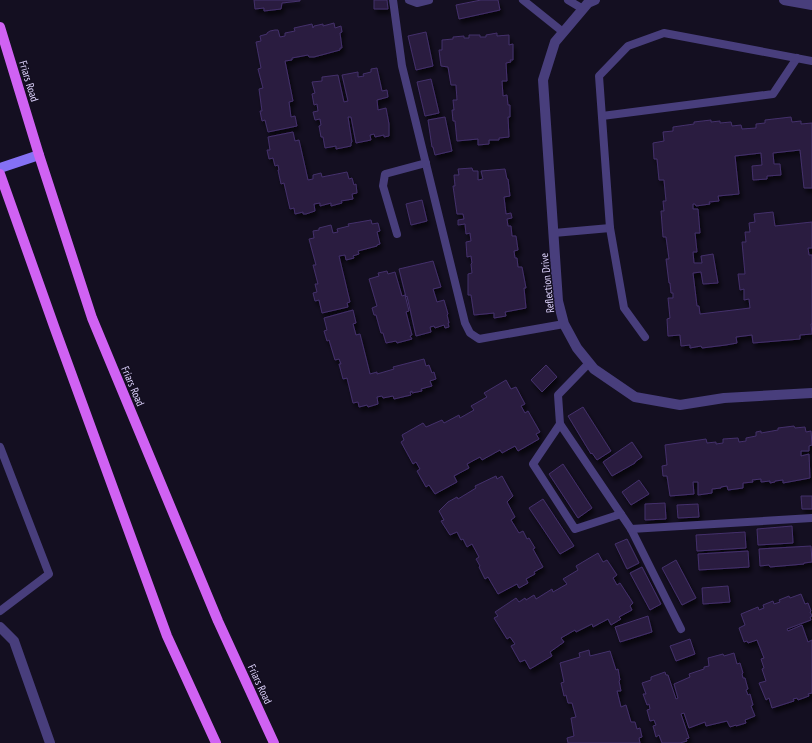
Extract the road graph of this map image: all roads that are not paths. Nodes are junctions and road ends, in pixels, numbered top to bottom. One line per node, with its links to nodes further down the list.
1 (393, 0): 16 (lane)
2 (409, 0): 3 (lane)
3 (429, 0)
4 (523, 0): 11 (lane)
5 (568, 0): 9 (lane)
6 (595, 0): 9 (street, Reflection Drive)
7 (784, 0): 8 (street)
8 (812, 5)
9 (583, 9): 11 (street, Reflection Drive)
10 (0, 27): 15 (main road, Friars Road)
11 (563, 32): 20 (street, Reflection Drive)
12 (797, 58): 13 (lane); 14 (lane); 14 (lane)
13 (812, 61)
14 (602, 116): 19 (lane)
15 (39, 155): 17 (main road); 36 (main road, Friars Road)
16 (426, 163): 21 (lane); 22 (lane)
17 (0, 168)
18 (0, 174): 35 (main road)
19 (610, 228): 20 (lane); 23 (lane)
20 (554, 233): 22 (street, Reflection Drive)
21 (397, 234)
22 (564, 324): 24 (street, Reflection Drive)
23 (645, 337)
24 (589, 363): 25 (street, Reflection Drive); 26 (lane)
25 (812, 393)
26 (560, 424): 28 (lane); 28 (lane)
27 (0, 447): 31 (lane)
28 (621, 514): 30 (lane)
29 (812, 518): 30 (lane)
30 (631, 530): 33 (lane)
31 (0, 610)
32 (0, 627): 34 (street)
33 (681, 629)
34 (50, 743)
35 (216, 743)
36 (274, 743)

